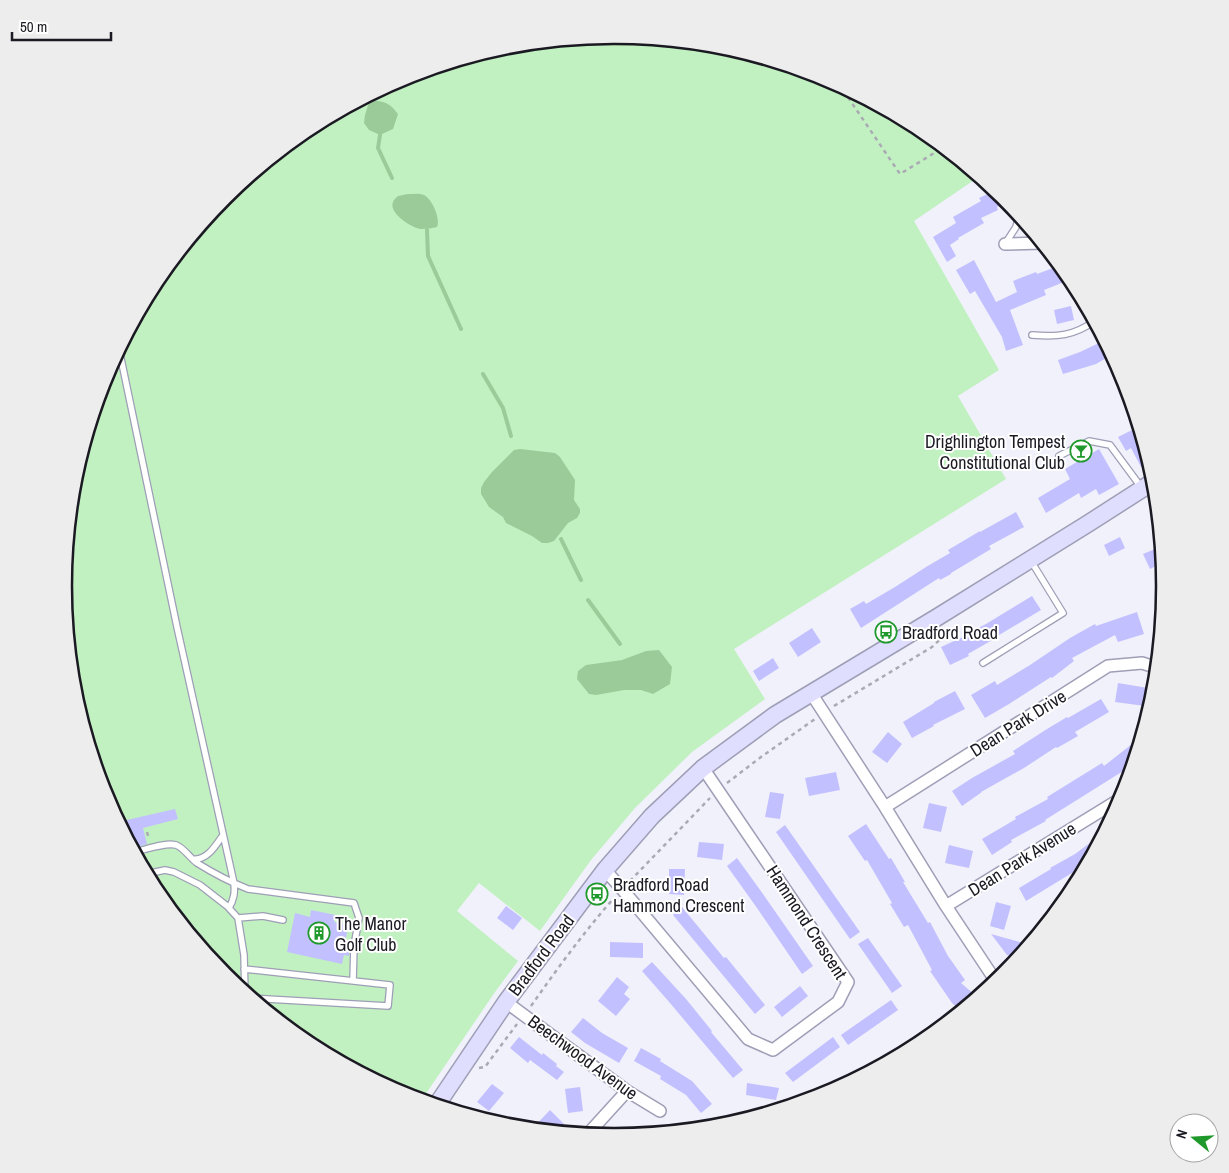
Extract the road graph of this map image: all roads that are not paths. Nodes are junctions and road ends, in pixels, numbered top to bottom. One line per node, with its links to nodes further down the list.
1 (1017, 223): 3 (lane)
2 (1035, 243): 3 (street)
3 (1005, 244)
4 (1090, 324): 5 (lane)
5 (1032, 335)
6 (121, 361): 17 (lane)
7 (1059, 456): 8 (lane)
8 (1147, 482)
9 (1148, 485): 10 (main road, Bradford Road)
10 (1030, 559): 11 (lane); 13 (main road, Bradford Road)
11 (982, 663)
12 (1151, 666): 16 (street, Dean Park Drive)
13 (811, 693): 14 (main road, Bradford Road); 16 (street)
14 (703, 768): 20 (main road, Bradford Road); 20 (street, Hammond Crescent)
15 (1111, 804): 23 (street, Dean Park Avenue)
16 (884, 807): 23 (street)
17 (223, 836): 19 (lane); 22 (lane)
18 (140, 851): 19 (lane)
19 (191, 859): 22 (lane)
20 (605, 870): 32 (main road, Bradford Road)
21 (153, 872): 24 (lane)
22 (234, 883): 24 (lane); 29 (lane)
23 (946, 906): 28 (street)
24 (229, 908): 25 (lane)
25 (238, 918): 26 (lane); 27 (lane)
26 (283, 920)
27 (244, 969): 29 (lane); 30 (lane)
28 (992, 976)
29 (353, 981): 31 (lane)
30 (245, 984)
31 (262, 999)
32 (506, 1002): 33 (street, Beechwood Avenue); 34 (main road, Bradford Road)
33 (627, 1091): 35 (street, Beechwood Avenue); 36 (street)
34 (440, 1100)
35 (660, 1111)
36 (593, 1128)

